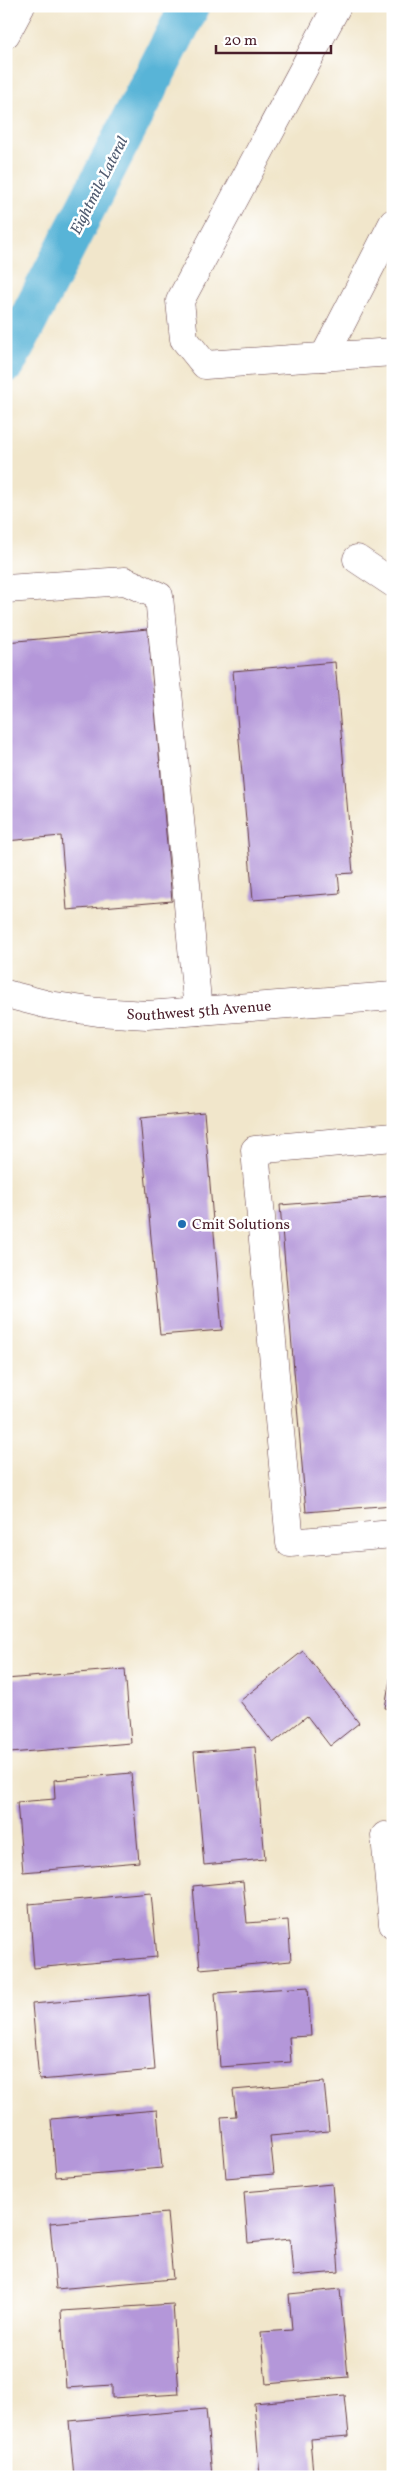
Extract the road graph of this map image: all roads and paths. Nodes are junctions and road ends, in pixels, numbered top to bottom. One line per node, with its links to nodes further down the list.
1 (21, 6): 3 (street)
2 (337, 6): 6 (street)
3 (6, 34)
4 (393, 223): 6 (street)
5 (393, 352): 6 (street)
6 (324, 357)
7 (357, 559): 8 (street)
8 (393, 583)
9 (6, 589): 12 (street)
10 (6, 994): 12 (street, Southwest 5th Avenue)
11 (393, 996): 12 (street, Southwest 5th Avenue)
12 (198, 1011)
13 (393, 1137): 14 (street)
14 (393, 1534)
15 (385, 1836): 16 (street)
16 (393, 1924)

